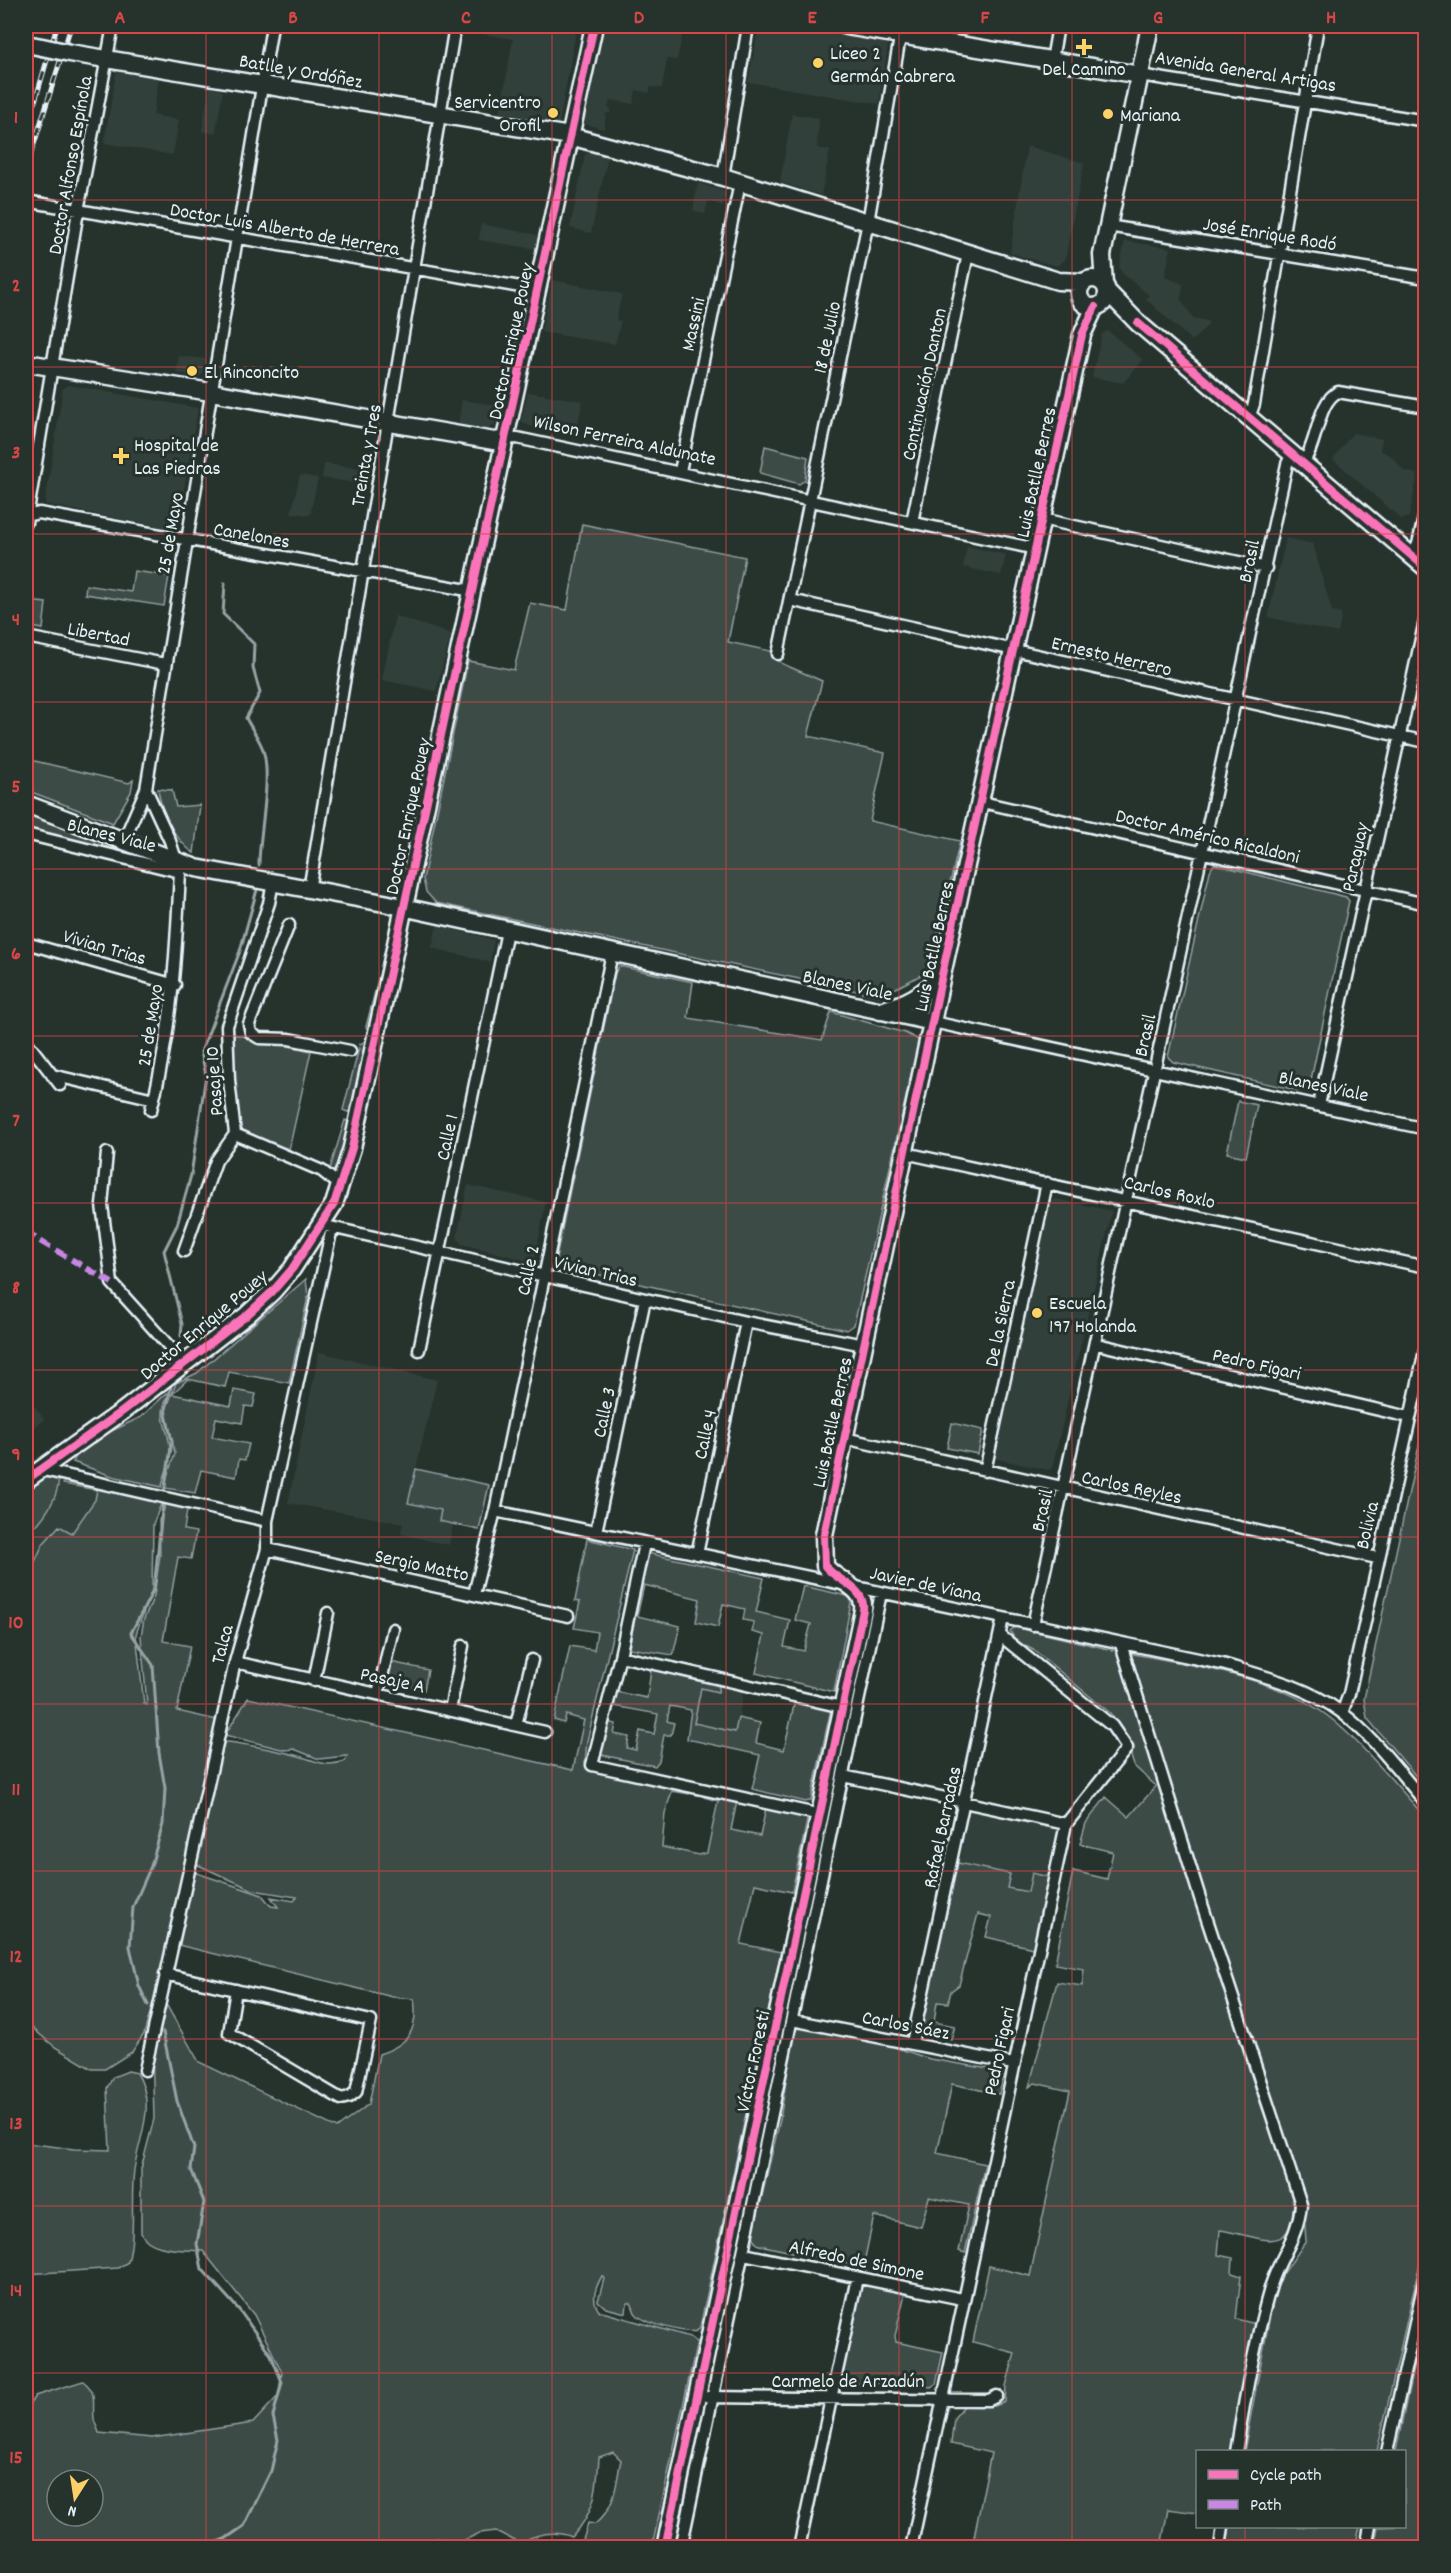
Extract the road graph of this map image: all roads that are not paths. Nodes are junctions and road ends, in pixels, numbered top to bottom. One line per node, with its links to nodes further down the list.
1 (113, 26): 12 (street, Doctor Alfonso Espínola)
2 (272, 26): 15 (street, 25 de Mayo)
3 (455, 26): 17 (street, Treinta y Tres)
4 (594, 26): 19 (street, Doctor Enrique Pouey)
5 (748, 26): 20 (street)
6 (846, 26): 10 (street, Avenida General Artigas)
7 (1058, 26): 13 (street)
8 (1150, 26): 14 (street)
9 (1318, 26): 16 (street)
10 (901, 30): 13 (street, Avenida General Artigas); 24 (street, 18 de Julio)
11 (34, 46): 12 (street, Batlle y Ordóñez, bridge)
12 (107, 58): 15 (street, Batlle y Ordóñez); 23 (street, Doctor Alfonso Espínola)
13 (1052, 60): 14 (street, Avenida General Artigas)
14 (1140, 75): 16 (street, Avenida General Artigas); 25 (street)
15 (262, 84): 17 (street, Batlle y Ordóñez); 26 (street, 25 de Mayo)
16 (1304, 101): 18 (street, Avenida General Artigas); 27 (street)
17 (439, 115): 19 (street, Batlle y Ordóñez); 29 (street, Treinta y Tres)
18 (1425, 121)
19 (570, 136): 20 (street, Batlle y Ordóñez); 31 (street, Doctor Enrique Pouey)
20 (723, 177): 21 (street, Batlle y Ordóñez)
21 (740, 183): 24 (street, Batlle y Ordóñez); 41 (street, Massini)
22 (26, 201): 23 (street, Doctor Luis Alberto de Herrera)
23 (78, 211): 26 (street, Doctor Luis Alberto de Herrera); 34 (street, Doctor Alfonso Espínola)
24 (868, 222): 28 (street, Batlle y Ordóñez); 42 (street, 18 de Julio)
25 (1108, 225): 27 (street, José Enrique Rodó); 32 (street)
26 (237, 238): 29 (street, Doctor Luis Alberto de Herrera); 35 (street, 25 de Mayo)
27 (1278, 252): 30 (street, José Enrique Rodó); 37 (street)
28 (968, 255): 32 (street, Batlle y Ordóñez); 46 (street, Continuación Danton)
29 (415, 268): 31 (street, Doctor Luis Alberto de Herrera); 38 (street, Treinta y Tres)
30 (1425, 278)
31 (538, 290): 39 (street, Doctor Enrique Pouey)
32 (1093, 293): 37 (street); 45 (street, Luis Batlle Berres)
33 (26, 363): 34 (street, Wilson Ferreira Aldunate)
34 (52, 368): 35 (street, Wilson Ferreira Aldunate); 44 (street, Doctor Alfonso Espínola)
35 (211, 392): 38 (street, Wilson Ferreira Aldunate); 47 (street, 25 de Mayo)
36 (1425, 407): 40 (street, Brasil)
37 (1249, 417): 40 (street)
38 (389, 424): 39 (street, Wilson Ferreira Aldunate); 52 (street, Treinta y Tres)
39 (506, 439): 41 (street, Wilson Ferreira Aldunate); 53 (street, Doctor Enrique Pouey)
40 (1298, 459): 49 (street); 50 (street, Brasil)
41 (680, 471): 42 (street, Wilson Ferreira Aldunate)
42 (810, 499): 46 (street, Wilson Ferreira Aldunate); 54 (street, 18 de Julio)
43 (1425, 509): 49 (street)
44 (26, 518): 47 (street, Canelones)
45 (1042, 519): 48 (street, Luis Batlle Berres); 50 (street)
46 (912, 522): 48 (street, Wilson Ferreira Aldunate)
47 (186, 541): 52 (street, Canelones); 59 (street, 25 de Mayo)
48 (1036, 549): 57 (street, Luis Batlle Berres)
49 (1412, 556): 51 (street)
50 (1266, 568): 60 (street, Brasil)
51 (1425, 568)
52 (363, 572): 53 (street, Canelones); 71 (street, Treinta y Tres)
53 (473, 591): 74 (street, Doctor Enrique Pouey)
54 (790, 600): 57 (street, Ernesto Herrero); 58 (street, 18 de Julio)
55 (1425, 616): 61 (street, Paraguay)
56 (26, 638): 59 (street, Libertad)
57 (1014, 650): 60 (street, Ernesto Herrero); 64 (street, Luis Batlle Berres)
58 (778, 654)
59 (165, 664): 63 (street, 25 de Mayo)
60 (1236, 702): 61 (street, Ernesto Herrero); 68 (street, Brasil)
61 (1398, 736): 62 (street, Ernesto Herrero); 72 (street, Paraguay)
62 (1425, 742)
63 (146, 789): 67 (street); 69 (street, 25 de Mayo)
64 (982, 802): 68 (street, Doctor Américo Ricaldoni); 79 (street, Luis Batlle Berres)
65 (26, 804): 67 (street, Blanes Viale)
66 (26, 834): 69 (street, Blanes Viale)
67 (123, 842): 69 (street, Blanes Viale)
68 (1204, 851): 72 (street, Doctor Américo Ricaldoni); 85 (street, Brasil)
69 (179, 868): 70 (street, Blanes Viale); 80 (street, 25 de Mayo)
70 (273, 882): 71 (street, Blanes Viale); 92 (street, Pasaje 10)
71 (309, 890): 74 (street, Blanes Viale)
72 (1365, 891): 73 (street, Doctor Américo Ricaldoni); 89 (street, Paraguay)
73 (1425, 904)
74 (404, 907): 76 (street, Blanes Viale); 96 (street, Doctor Enrique Pouey)
75 (289, 925): 84 (street)
76 (507, 931): 78 (street, Blanes Viale); 100 (street, Calle 1)
77 (26, 943): 80 (street, Vivian Trias)
78 (612, 953): 81 (street, Blanes Viale); 102 (street, Calle 2)
79 (942, 975): 81 (street); 82 (street, Luis Batlle Berres)
80 (175, 985): 88 (street, 25 de Mayo)
81 (877, 1012): 82 (street, Blanes Viale)
82 (933, 1022): 85 (street, Blanes Viale); 94 (street, Luis Batlle Berres)
83 (26, 1043): 86 (street)
84 (350, 1051)
85 (1154, 1070): 89 (street, Blanes Viale); 97 (street, Brasil)
86 (51, 1074): 87 (street); 88 (street)
87 (60, 1085)
88 (154, 1099): 90 (street, 25 de Mayo)
89 (1318, 1105): 91 (street, Blanes Viale)
90 (151, 1110)
91 (1425, 1129)
92 (235, 1134): 96 (street); 99 (street, Pasaje 10)
93 (107, 1153): 109 (street)
94 (906, 1153): 95 (street, Carlos Roxlo); 106 (street, Luis Batlle Berres)
95 (1047, 1183): 97 (street, Carlos Roxlo); 113 (street, De la Sierra)
96 (341, 1186): 98 (street, Doctor Enrique Pouey)
97 (1127, 1200): 101 (street, Carlos Roxlo); 105 (street, Brasil)
98 (327, 1226): 100 (street, Vivian Trias); 109 (street, Doctor Enrique Pouey); 117 (street, Talca)
99 (184, 1251)
100 (440, 1254): 102 (street, Vivian Trias); 108 (street, Calle 1)
101 (1425, 1267)
102 (544, 1277): 103 (street, Vivian Trias); 116 (street, Calle 2)
103 (645, 1299): 104 (street, Vivian Trias); 118 (street, Calle 3)
104 (746, 1322): 106 (street, Vivian Trias); 121 (street, Calle 4)
105 (1097, 1344): 110 (street, Pedro Figari); 115 (street, Brasil)
106 (864, 1345): 111 (street, Luis Batlle Berres)
107 (1425, 1346): 110 (street, Bolivia)
108 (419, 1350)
109 (184, 1363): 112 (street, Doctor Enrique Pouey)
110 (1409, 1417): 122 (street, Bolivia)
111 (844, 1438): 113 (street, Carlos Reyles); 123 (street, Luis Batlle Berres)
112 (39, 1469): 114 (street, Doctor Enrique Pouey); 117 (street)
113 (985, 1471): 115 (street, Carlos Reyles)
114 (26, 1480)
115 (1064, 1490): 122 (street, Carlos Reyles); 129 (street, Brasil)
116 (495, 1510): 118 (street, Javier de Viana); 125 (street, Calle 2)
117 (267, 1521): 120 (street, Talca)
118 (596, 1532): 119 (street, Javier de Viana)
119 (644, 1544): 121 (street, Javier de Viana); 134 (street)
120 (267, 1549): 125 (street, Sergio Matto); 136 (street, Talca)
121 (697, 1554): 123 (street, Javier de Viana)
122 (1377, 1558): 141 (street, Bolivia)
123 (849, 1586): 124 (street, Javier de Viana); 139 (street, Víctor Foresti)
124 (881, 1593): 128 (street, Javier de Viana); 144 (street, Víctor Foresti)
125 (474, 1594): 127 (street, Sergio Matto)
126 (328, 1613): 137 (street)
127 (568, 1616)
128 (1003, 1618): 129 (street, Javier de Viana); 131 (street, Rafael Barradas)
129 (1033, 1625): 132 (street, Javier de Viana)
130 (393, 1629): 138 (street)
131 (1001, 1636): 145 (street, Rafael Barradas); 148 (street, Pedro Figari)
132 (1121, 1644): 141 (street, Javier de Viana); 163 (street)
133 (463, 1646): 140 (street)
134 (620, 1656): 139 (street); 147 (street)
135 (532, 1660): 142 (street)
136 (235, 1662): 137 (street, Pasaje A); 149 (street, Talca)
137 (314, 1681): 138 (street, Pasaje A)
138 (378, 1694): 140 (street, Pasaje A)
139 (842, 1707): 147 (street, Víctor Foresti)
140 (450, 1710): 142 (street, Pasaje A)
141 (1342, 1713): 146 (street, Javier de Viana)
142 (516, 1725): 143 (street, Pasaje A)
143 (544, 1731)
144 (843, 1776): 145 (street); 151 (street, Víctor Foresti)
145 (965, 1802): 148 (street); 152 (street, Rafael Barradas)
146 (1425, 1803)
147 (821, 1815): 159 (street, Víctor Foresti)
148 (1066, 1824): 153 (street, Pedro Figari)
149 (165, 1974): 150 (street); 154 (street, Talca)
150 (236, 1990): 150 (street)
151 (792, 2020): 152 (street, Carlos Sáez); 155 (street, Víctor Foresti)
152 (912, 2043): 153 (street, Carlos Sáez)
153 (1013, 2064): 158 (street, Pedro Figari)
154 (145, 2070)
155 (744, 2254): 157 (street, Alfredo de Simone); 159 (street, Víctor Foresti)
156 (1425, 2273): 164 (street)
157 (857, 2278): 158 (street, Alfredo de Simone); 161 (street)
158 (962, 2299): 162 (street, Pedro Figari)
159 (705, 2396): 161 (street, Carmelo de Arzadún); 167 (street, Víctor Foresti); 168 (street, Víctor Foresti)
160 (997, 2396): 162 (street, Carmelo de Arzadún)
161 (832, 2397): 162 (street, Carmelo de Arzadún); 169 (street)
162 (942, 2398): 170 (street, Pedro Figari)
163 (1236, 2450)
164 (1387, 2450)
165 (1223, 2528): 171 (street)
166 (1370, 2528): 172 (street)
167 (664, 2547)
168 (681, 2547)
169 (800, 2547)
170 (911, 2547)
171 (1220, 2547)
172 (1366, 2547)

